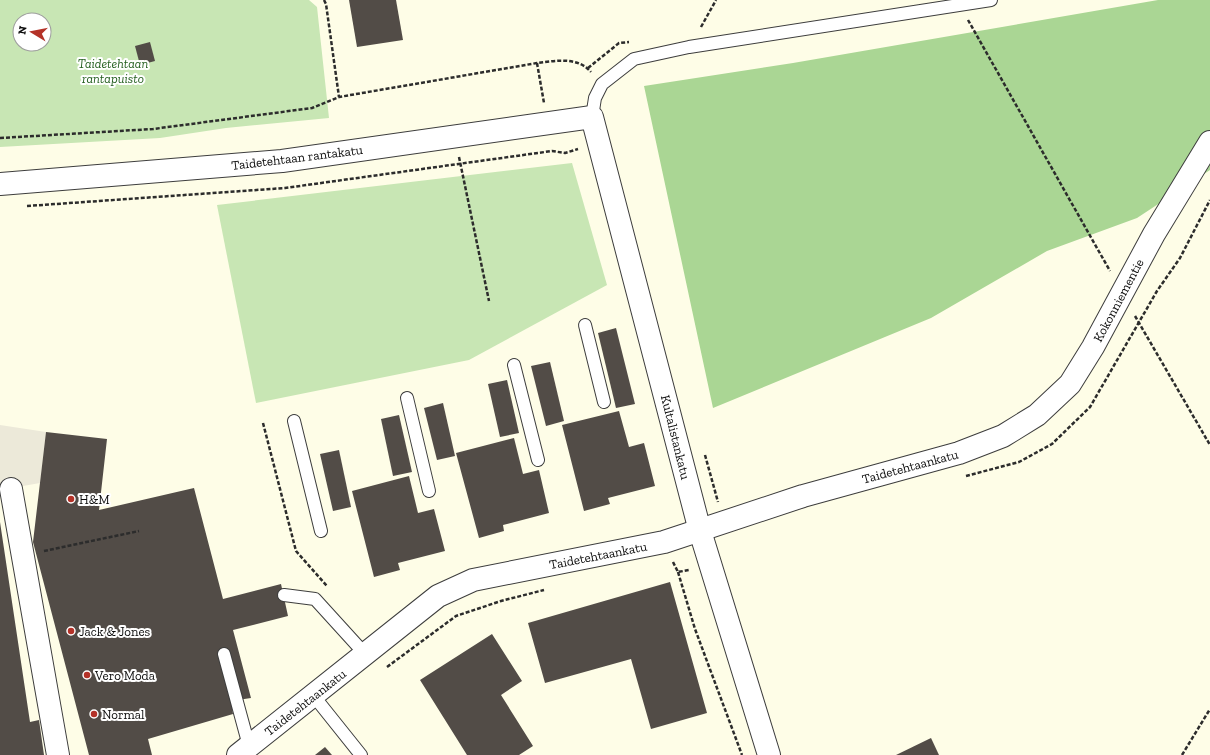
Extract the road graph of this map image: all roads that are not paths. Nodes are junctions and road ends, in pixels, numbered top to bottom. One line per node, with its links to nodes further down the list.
1 (991, 0): 2 (lane)
2 (592, 117): 4 (street, Taidetehtaan rantakatu); 15 (street, Kultalistankatu)
3 (1210, 142): 10 (street, Kokonniementie)
4 (0, 184)
5 (585, 325): 8 (lane)
6 (514, 365): 11 (lane)
7 (407, 398): 13 (lane)
8 (604, 402)
9 (294, 421): 14 (lane)
10 (1003, 436): 15 (street, Taidetehtaankatu)
11 (538, 460)
12 (11, 489): 21 (street)
13 (429, 491)
14 (321, 531)
15 (700, 532): 18 (street, Taidetehtaankatu); 23 (street, Kultalistankatu)
16 (284, 595): 18 (lane)
17 (224, 654): 20 (lane)
18 (365, 654): 19 (street, Taidetehtaankatu)
19 (313, 696): 20 (street, Taidetehtaankatu); 22 (lane)
20 (243, 751)
21 (58, 755)
22 (360, 755)
23 (768, 755)

